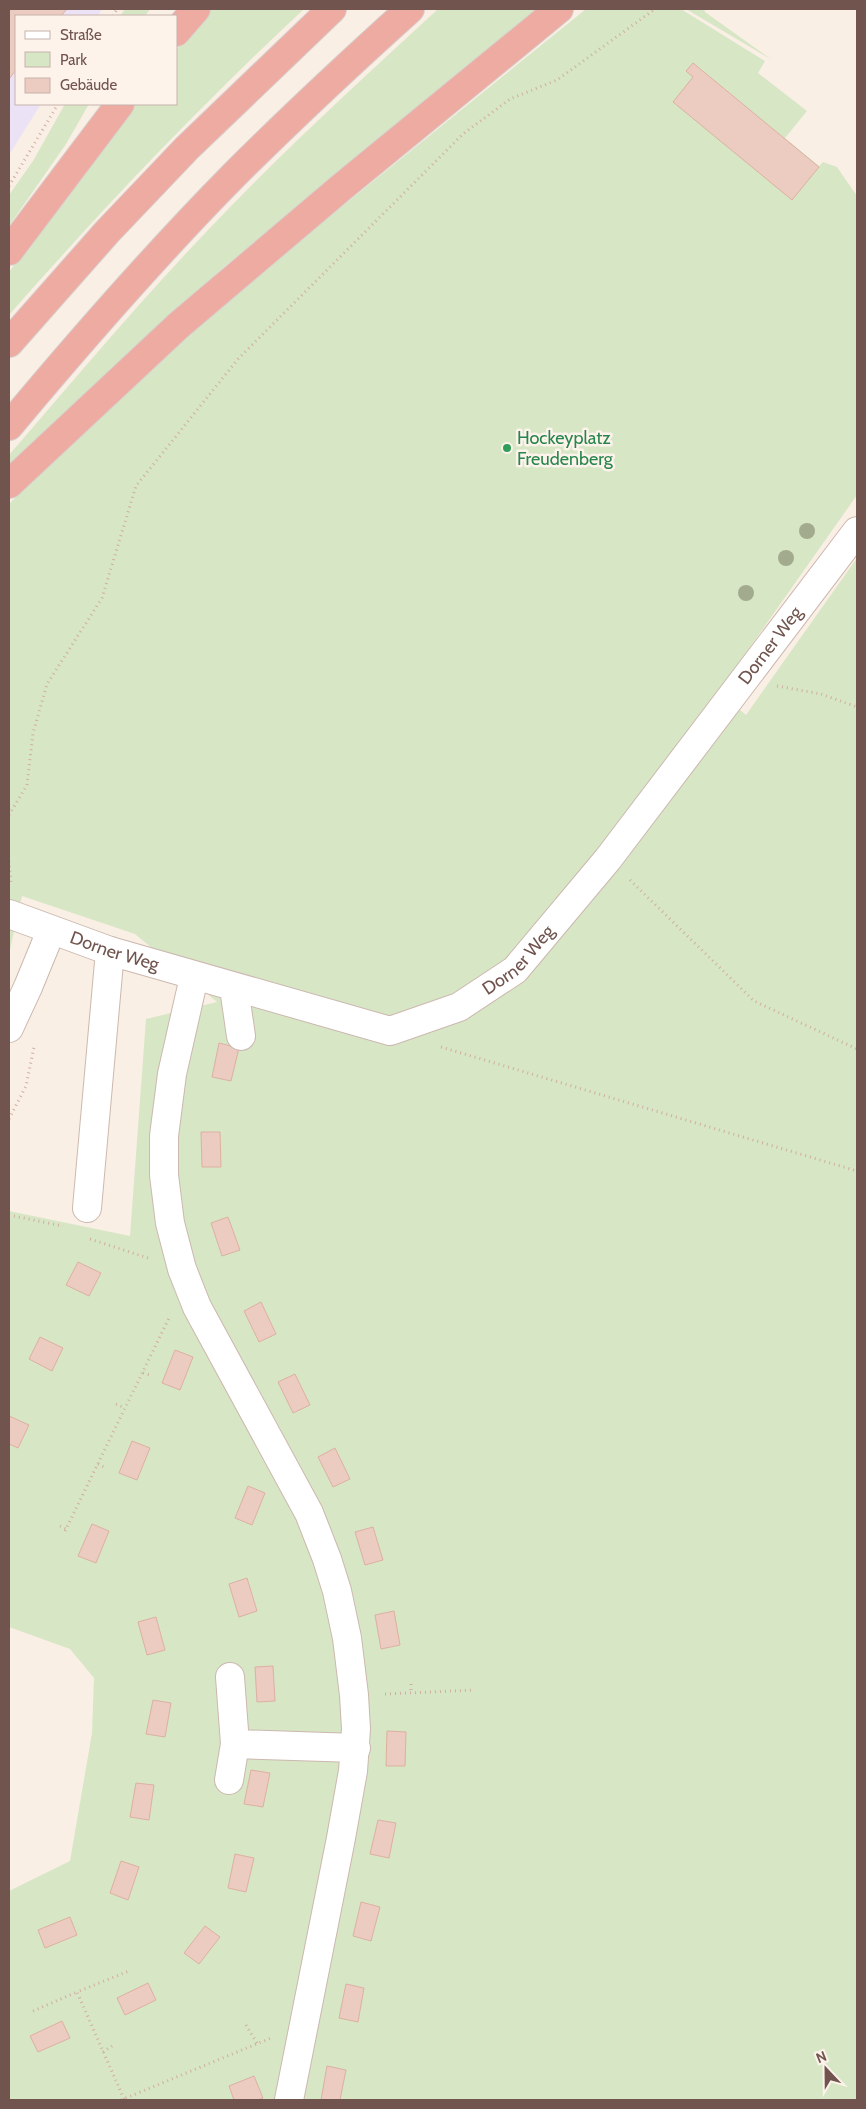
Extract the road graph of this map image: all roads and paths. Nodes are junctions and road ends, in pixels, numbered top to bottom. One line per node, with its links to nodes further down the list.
1 (196, 9): 6 (highway)
2 (332, 9): 11 (highway)
3 (410, 9): 12 (highway)
4 (559, 9): 13 (highway)
5 (655, 9): 17 (path)
6 (181, 23)
7 (57, 105): 9 (path)
8 (119, 105): 10 (highway)
9 (9, 186)
10 (9, 250)
11 (9, 343)
12 (9, 426)
13 (9, 484)
14 (857, 532): 15 (street, Dorner Weg)
15 (744, 681): 16 (path); 18 (street, Dorner Weg)
16 (857, 707)
17 (9, 815)
18 (608, 859): 23 (street, Dorner Weg); 28 (path)
19 (9, 914): 20 (street, Dorner Weg)
20 (51, 931): 21 (street, Dorner Weg); 24 (street)
21 (110, 951): 22 (street, Dorner Weg); 31 (street)
22 (194, 976): 23 (street, Dorner Weg); 32 (street)
23 (234, 988): 25 (street)
24 (9, 1028)
25 (241, 1036)
26 (34, 1040): 29 (path)
27 (438, 1046): 30 (path)
28 (857, 1049)
29 (9, 1120)
30 (857, 1171)
31 (88, 1208)
32 (186, 1283): 33 (path); 44 (street)
33 (142, 1372): 34 (path); 36 (path)
34 (150, 1375)
35 (116, 1404): 36 (path)
36 (125, 1408): 37 (path)
37 (98, 1464): 38 (path); 39 (path)
38 (104, 1467)
39 (60, 1526)
40 (230, 1677): 45 (street)
41 (411, 1684): 43 (path)
42 (475, 1690): 43 (path)
43 (411, 1692): 44 (path)
44 (354, 1695): 46 (street)
45 (235, 1744): 46 (street); 47 (street)
46 (356, 1748): 52 (street)
47 (229, 1780)
48 (129, 1971): 49 (path)
49 (77, 1992): 50 (path); 55 (path)
50 (33, 2011)
51 (246, 2024): 53 (path)
52 (304, 2024): 53 (path); 57 (street)
53 (257, 2043): 56 (path)
54 (112, 2046): 55 (path)
55 (104, 2052): 56 (path)
56 (123, 2100)
57 (289, 2100)

